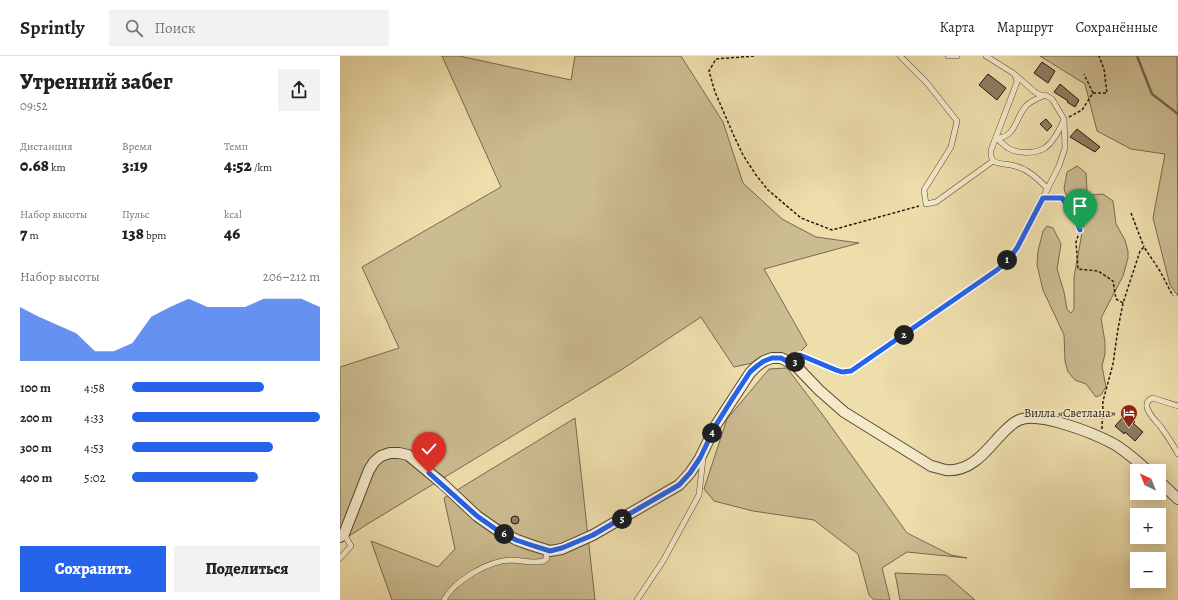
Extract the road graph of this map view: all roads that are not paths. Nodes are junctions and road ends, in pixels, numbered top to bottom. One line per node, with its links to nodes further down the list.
1 (900, 56): 9 (lane)
2 (948, 56): 3 (lane)
3 (957, 56)
4 (986, 56): 5 (lane)
5 (1013, 73): 6 (lane); 8 (lane)
6 (1045, 95): 7 (lane); 8 (lane)
7 (1064, 119): 8 (lane); 10 (lane)
8 (996, 138): 9 (lane)
9 (993, 161): 10 (lane)
10 (1048, 189): 11 (lane)
11 (796, 366): 13 (street); 15 (street)
12 (1178, 406): 14 (lane)
13 (704, 449): 19 (street); 22 (lane)
14 (1178, 454)
15 (1140, 464)
16 (1166, 488): 17 (street)
17 (1178, 499)
18 (342, 536): 19 (street); 20 (lane)
19 (550, 551): 21 (lane)
20 (340, 558)
21 (444, 600)
22 (637, 600)

